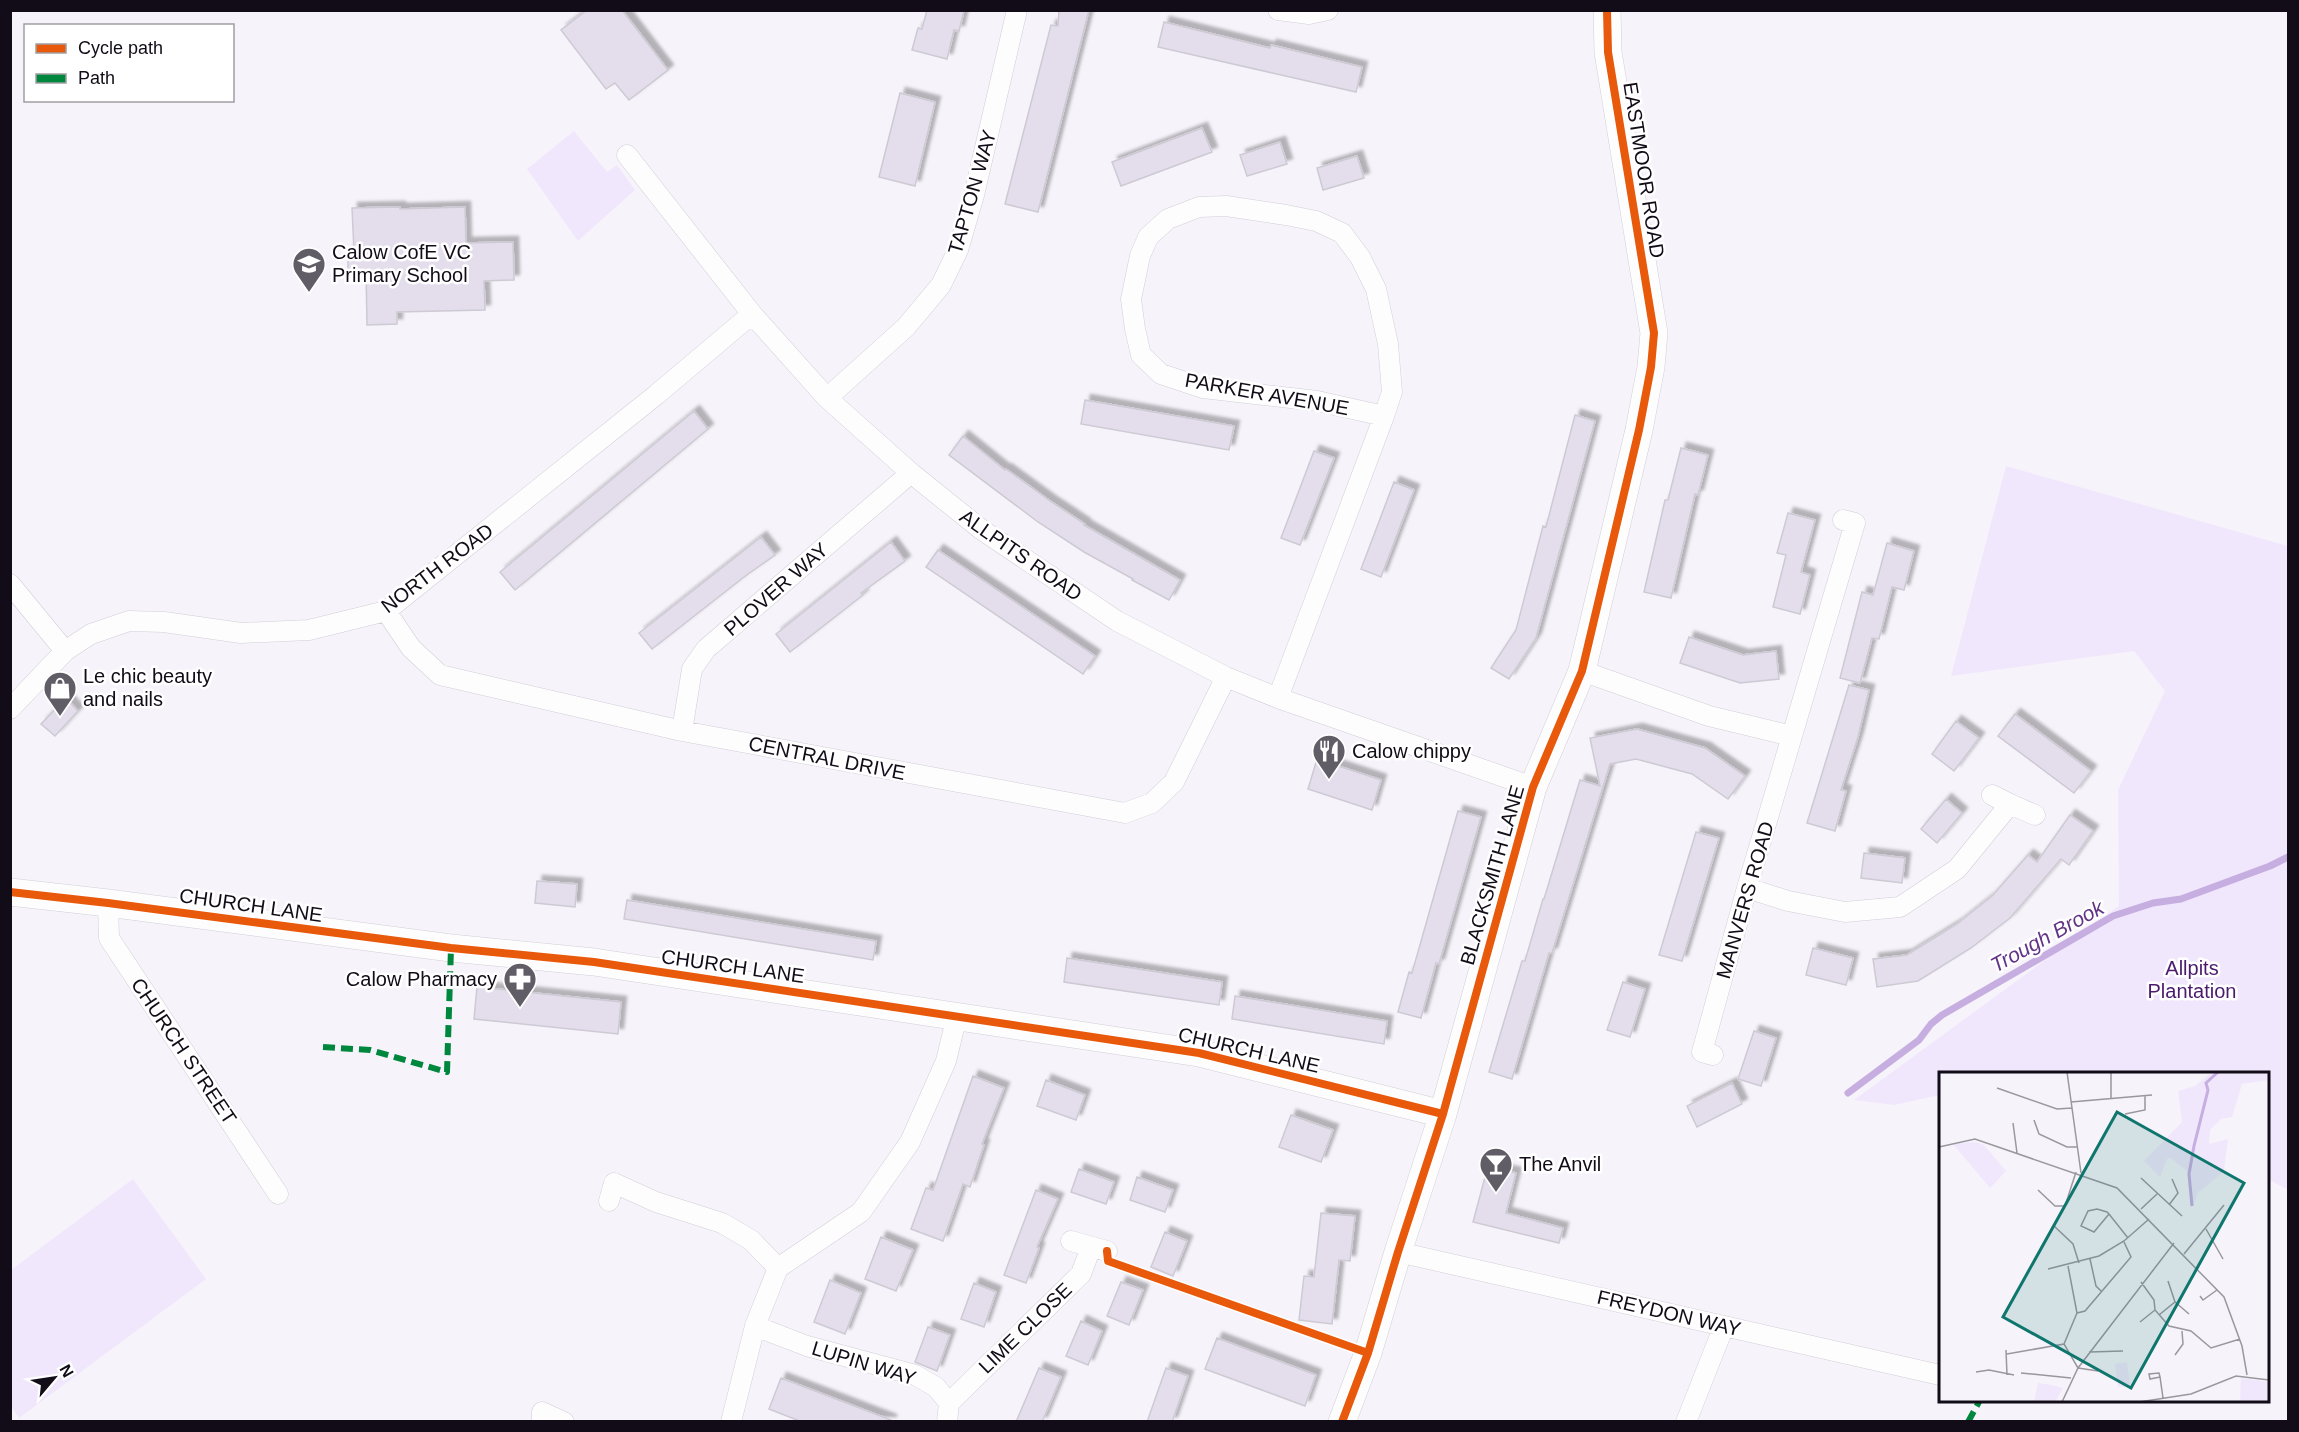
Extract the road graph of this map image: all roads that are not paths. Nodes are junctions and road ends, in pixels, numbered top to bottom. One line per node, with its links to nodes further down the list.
1 (1017, 10): 8 (street, TAPTON WAY)
2 (1278, 10): 3 (street)
3 (1328, 10)
4 (1606, 10): 7 (street, EASTMOOR ROAD)
5 (627, 155): 6 (street, ALLPITS ROAD)
6 (752, 314): 8 (street, ALLPITS ROAD); 13 (street, NORTH ROAD)
7 (1654, 333): 15 (street, BLACKSMITH LANE)
8 (827, 398): 10 (street, ALLPITS ROAD)
9 (1384, 416): 9 (street, PARKER AVENUE); 17 (street, PARKER AVENUE)
10 (911, 473): 16 (street, ALLPITS ROAD); 19 (street, PLOVER WAY)
11 (1843, 520): 20 (street, MANVERS ROAD)
12 (10, 584): 14 (street)
13 (386, 611): 14 (street, NORTH ROAD); 19 (street, CENTRAL DRIVE)
14 (65, 651): 18 (street, NORTH ROAD)
15 (1582, 671): 20 (street); 21 (street, BLACKSMITH LANE)
16 (1226, 677): 17 (street, ALLPITS ROAD); 19 (street, CENTRAL DRIVE)
17 (1278, 698): 21 (street, ALLPITS ROAD)
18 (10, 709)
19 (682, 731)
20 (1792, 736): 25 (street, MANVERS ROAD)
21 (1533, 787): 30 (street, BLACKSMITH LANE)
22 (1992, 795): 23 (street)
23 (2010, 804): 24 (street); 25 (street)
24 (2035, 815)
25 (1747, 888): 29 (street, MANVERS ROAD)
26 (10, 892): 27 (street, CHURCH LANE)
27 (108, 903): 28 (street, CHURCH LANE); 32 (street, CHURCH STREET)
28 (957, 1016): 30 (street, CHURCH LANE); 35 (street)
29 (1701, 1052)
30 (1443, 1114): 34 (street, BLACKSMITH LANE)
31 (614, 1185): 35 (street)
32 (278, 1194)
33 (1071, 1241): 40 (street, LIME CLOSE)
34 (1398, 1252): 37 (street, FREYDON WAY); 43 (street, BLACKSMITH LANE)
35 (778, 1268): 36 (street)
36 (755, 1326): 40 (street, LUPIN WAY); 42 (street)
37 (1724, 1326): 38 (street, FREYDON WAY); 44 (street)
38 (1939, 1375)
39 (543, 1410): 41 (street)
40 (948, 1412)
41 (564, 1422)
42 (731, 1422)
43 (1342, 1422)
44 (1686, 1422)

